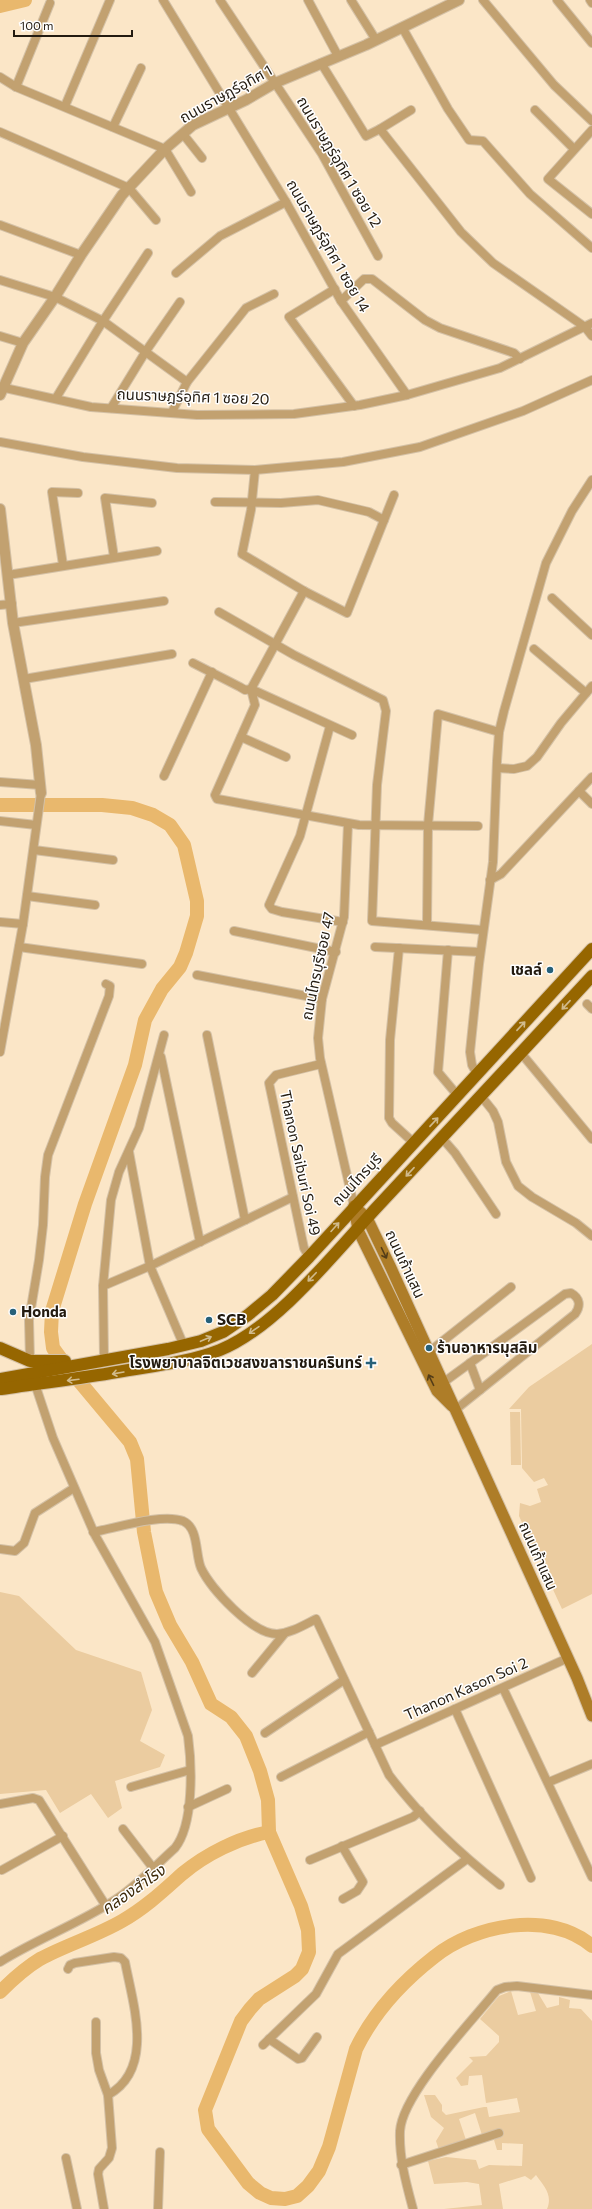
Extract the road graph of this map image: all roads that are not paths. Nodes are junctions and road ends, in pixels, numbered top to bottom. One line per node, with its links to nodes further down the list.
1 (110, 0): 21 (street)
2 (163, 0): 22 (street, ถนนราษฎร์อุทิศ 1 ซอย 14)
3 (220, 0): 19 (street, ถนนราษฎร์อุทิศ 1 ซอย 12)
4 (308, 0): 15 (street)
5 (351, 0): 13 (street)
6 (459, 0): 12 (street, ถนนราษฎร์อุทิศ 1)
7 (482, 0): 25 (street)
8 (557, 0): 14 (street)
9 (590, 0): 11 (street)
10 (50, 3): 20 (street)
11 (592, 3)
12 (402, 27): 13 (street, ถนนราษฎร์อุทิศ 1); 40 (street)
13 (376, 40): 15 (street, ถนนราษฎร์อุทิศ 1)
14 (592, 43)
15 (338, 56): 16 (street, ถนนราษฎร์อุทิศ 1)
16 (321, 63): 19 (street, ถนนราษฎร์อุทิศ 1); 27 (street)
17 (141, 68): 26 (street)
18 (0, 78): 20 (street)
19 (275, 83): 22 (street, ถนนราษฎร์อุทิศ 1); 43 (street, ถนนราษฎร์อุทิศ 1 ซอย 12)
20 (16, 86): 21 (street)
21 (64, 106): 26 (street)
22 (229, 108): 30 (street, ถนนราษฎร์อุทิศ 1); 36 (street, ถนนราษฎร์อุทิศ 1 ซอย 14)
23 (411, 110): 27 (street)
24 (535, 110): 32 (street)
25 (592, 121)
26 (113, 126): 31 (street)
27 (380, 130): 52 (street)
28 (592, 130): 32 (street)
29 (0, 132): 34 (street)
30 (183, 134): 31 (street, ถนนราษฎร์อุทิศ 1); 33 (street)
31 (165, 149): 34 (street, ถนนราษฎร์อุทิศ 1); 35 (street)
32 (574, 149): 37 (street)
33 (202, 158)
34 (129, 188): 38 (street); 42 (street, ถนนราษฎร์อุทิศ 1)
35 (191, 192)
36 (286, 202): 44 (street); 46 (street, ถนนราษฎร์อุทิศ 1 ซอย 14)
37 (592, 214)
38 (156, 220)
39 (0, 226): 42 (street)
40 (592, 248)
41 (148, 253): 51 (street)
42 (81, 255): 48 (street, ถนนราษฎร์อุทิศ 1)
43 (378, 256)
44 (176, 273)
45 (0, 280): 48 (street)
46 (335, 289): 49 (street, ถนนราษฎร์อุทิศ 1 ซอย 14); 63 (street)
47 (274, 294): 59 (street)
48 (56, 297): 51 (street); 55 (street, ถนนราษฎร์อุทิศ 1)
49 (341, 301): 57 (street); 61 (street, ถนนราษฎร์อุทิศ 1 ซอย 14)
50 (180, 302): 56 (street)
51 (103, 321): 56 (street); 62 (street)
52 (589, 325): 54 (street); 57 (street, ถนนราษฎร์อุทิศ 1 ซอย 20)
53 (0, 336): 55 (street)
54 (592, 336)
55 (23, 343): 60 (street, ถนนราษฎร์อุทิศ 1)
56 (146, 351): 59 (street); 64 (street)
57 (520, 359): 61 (street, ถนนราษฎร์อุทิศ 1 ซอย 20)
58 (592, 380): 67 (street)
59 (187, 382): 65 (street)
60 (1, 390): 62 (street, ถนนราษฎร์อุทิศ 1 ซอย 20)
61 (407, 394): 63 (street, ถนนราษฎร์อุทิศ 1 ซอย 20)
62 (56, 398): 64 (street, ถนนราษฎร์อุทิศ 1 ซอย 20)
63 (354, 406): 65 (street, ถนนราษฎร์อุทิศ 1 ซอย 20)
64 (111, 408): 65 (street, ถนนราษฎร์อุทิศ 1 ซอย 20)
65 (172, 412)
66 (0, 442): 67 (street)
67 (255, 470): 72 (street)
68 (592, 480): 98 (street)
69 (78, 493): 78 (street)
70 (394, 495): 75 (street)
71 (215, 502): 72 (street)
72 (252, 502): 75 (street); 80 (street)
73 (152, 503): 77 (street)
74 (0, 509): 79 (street)
75 (384, 520): 80 (street)
76 (157, 551): 77 (street)
77 (114, 557): 78 (street)
78 (63, 566): 79 (street)
79 (8, 575): 83 (street)
80 (304, 591): 88 (street)
81 (552, 598): 87 (street)
82 (164, 601): 86 (street)
83 (12, 604): 84 (street); 86 (street)
84 (0, 605)
85 (219, 612): 88 (street)
86 (13, 623): 93 (street)
87 (592, 635)
88 (276, 644): 95 (street); 115 (street)
89 (534, 649): 96 (street)
90 (172, 654): 93 (street)
91 (193, 663): 92 (street)
92 (212, 672): 95 (street); 103 (street)
93 (24, 679): 106 (street)
94 (592, 686): 96 (street)
95 (251, 689): 97 (street); 100 (street)
96 (586, 693): 102 (street)
97 (330, 726): 99 (street); 109 (street)
98 (500, 732): 102 (street); 113 (street)
99 (352, 735)
100 (241, 737): 101 (street); 109 (street)
101 (286, 757)
102 (497, 768): 118 (street)
103 (164, 776)
104 (592, 777): 107 (street)
105 (0, 782): 106 (street)
106 (40, 789): 112 (street)
107 (579, 791): 108 (street); 118 (street)
108 (592, 804)
109 (306, 817): 111 (street); 122 (street)
110 (0, 821): 112 (street)
111 (348, 824): 115 (street); 122 (street, ถนนไทรบุรีซอย 47)
112 (36, 825): 116 (street)
113 (428, 825): 114 (street); 115 (street); 124 (street)
114 (478, 826)
115 (375, 827): 124 (street)
116 (34, 850): 117 (street); 119 (street)
117 (113, 860)
118 (490, 880): 125 (street)
119 (27, 896): 120 (street); 123 (street)
120 (95, 905)
121 (0, 922): 123 (street)
122 (343, 922): 132 (street, ถนนไทรบุรีซอย 47)
123 (23, 924): 128 (street)
124 (427, 925): 125 (street)
125 (483, 930): 133 (street)
126 (234, 931): 132 (street)
127 (375, 947): 129 (street)
128 (19, 948): 134 (street); 139 (street)
129 (399, 948): 131 (street); 151 (street)
130 (592, 949): 146 (main road, ถนนไทรบุรี, one-way to 130)
131 (448, 950): 133 (street); 147 (street)
132 (336, 952): 138 (street, ถนนไทรบุรีซอย 47)
133 (480, 952): 146 (street)
134 (142, 964)
135 (197, 975): 138 (street)
136 (592, 976): 143 (main road, one-way to 143)
137 (106, 984): 169 (street)
138 (322, 999): 145 (street, ถนนไทรบุรีซอย 47)
139 (3, 1022): 142 (street)
140 (164, 1035): 144 (street)
141 (207, 1035): 157 (street)
142 (0, 1052)
143 (521, 1053): 148 (main road); 150 (street)
144 (160, 1054): 152 (street); 160 (street)
145 (321, 1064): 153 (street, Thanon Saiburi Soi 49); 154 (street, ถนนไทรบุรีซอย 47)
146 (477, 1074): 147 (main road, ถนนไทรบุรี)
147 (458, 1096): 151 (main road, ถนนไทรบุรี, one-way to 147)
148 (481, 1096): 149 (main road); 159 (street)
149 (442, 1138): 155 (street); 156 (main road, one-way to 156)
150 (592, 1139)
151 (414, 1143): 154 (main road, ถนนไทรบุรี)
152 (129, 1151): 162 (street); 163 (street)
153 (293, 1197): 157 (street); 161 (street, Thanon Saiburi Soi 49)
154 (354, 1206): 156 (main road); 158 (main road, ถนนเก้าแสน); 161 (main road, ถนนไทรบุรี, one-way to 154)
155 (496, 1214)
156 (367, 1218): 158 (main road); 167 (main road, ถนนเก้าแสน, one-way to 167)
157 (245, 1220): 160 (street)
158 (358, 1230): 174 (main road, one-way to 174); 176 (main road, ถนนเก้าแสน, one-way to 158)
159 (592, 1236)
160 (200, 1242): 162 (street)
161 (309, 1257): 165 (main road, ถนนไทรบุรี, one-way to 161)
162 (150, 1266): 163 (street); 165 (street)
163 (103, 1286): 168 (street)
164 (511, 1287): 167 (street)
165 (184, 1346): 168 (main road, ถนนไทรบุรี)
166 (0, 1348): 169 (main road)
167 (429, 1352): 173 (main road, ถนนเก้าแสน)
168 (102, 1360): 171 (main road, ถนนไทรบุรี)
169 (30, 1361): 171 (main road)
170 (470, 1362): 173 (street); 175 (street); 175 (street)
171 (48, 1366): 172 (main road)
172 (1, 1382): 174 (main road)
173 (444, 1382): 176 (main road, ถนนเก้าแสน)
174 (39, 1384): 177 (street)
175 (480, 1390): 176 (street)
176 (455, 1410): 181 (main road, ถนนเก้าแสน)
177 (74, 1488): 178 (street); 179 (street)
178 (93, 1532): 180 (street); 191 (street)
179 (0, 1549)
180 (285, 1633): 182 (street); 183 (street)
181 (568, 1658): 184 (street, Thanon Kason Soi 2); 186 (main road, ถนนเก้าแสน)
182 (252, 1673)
183 (344, 1680): 187 (street); 188 (street)
184 (503, 1688): 185 (street, Thanon Kason Soi 2); 193 (street)
185 (455, 1709): 189 (street, Thanon Kason Soi 2); 207 (street)
186 (592, 1716)
187 (265, 1732)
188 (369, 1732): 189 (street); 192 (street)
189 (375, 1745): 198 (street)
190 (592, 1764): 193 (street)
191 (190, 1770): 194 (street); 197 (street)
192 (281, 1777)
193 (549, 1782): 206 (street)
194 (130, 1787)
195 (227, 1789): 197 (street)
196 (0, 1804): 200 (street)
197 (188, 1808): 204 (street)
198 (420, 1812): 201 (street); 202 (street)
199 (123, 1829): 204 (street)
200 (64, 1836): 205 (street); 210 (street)
201 (342, 1846): 203 (street); 209 (street)
202 (467, 1859): 208 (street); 215 (street)
203 (310, 1860)
204 (153, 1868): 210 (street)
205 (2, 1870)
206 (592, 1877)
207 (531, 1878)
208 (500, 1885)
209 (343, 1899)
210 (106, 1906): 211 (street)
211 (0, 1962)
212 (68, 1969): 216 (street)
213 (592, 1995): 220 (street)
214 (96, 2022): 216 (street)
215 (317, 2037)
216 (108, 2095): 222 (street)
217 (499, 2133): 220 (street)
218 (160, 2152): 223 (street)
219 (66, 2158): 221 (street)
220 (401, 2165): 224 (street)
221 (77, 2209)
222 (104, 2209)
223 (158, 2209)
224 (413, 2209)

